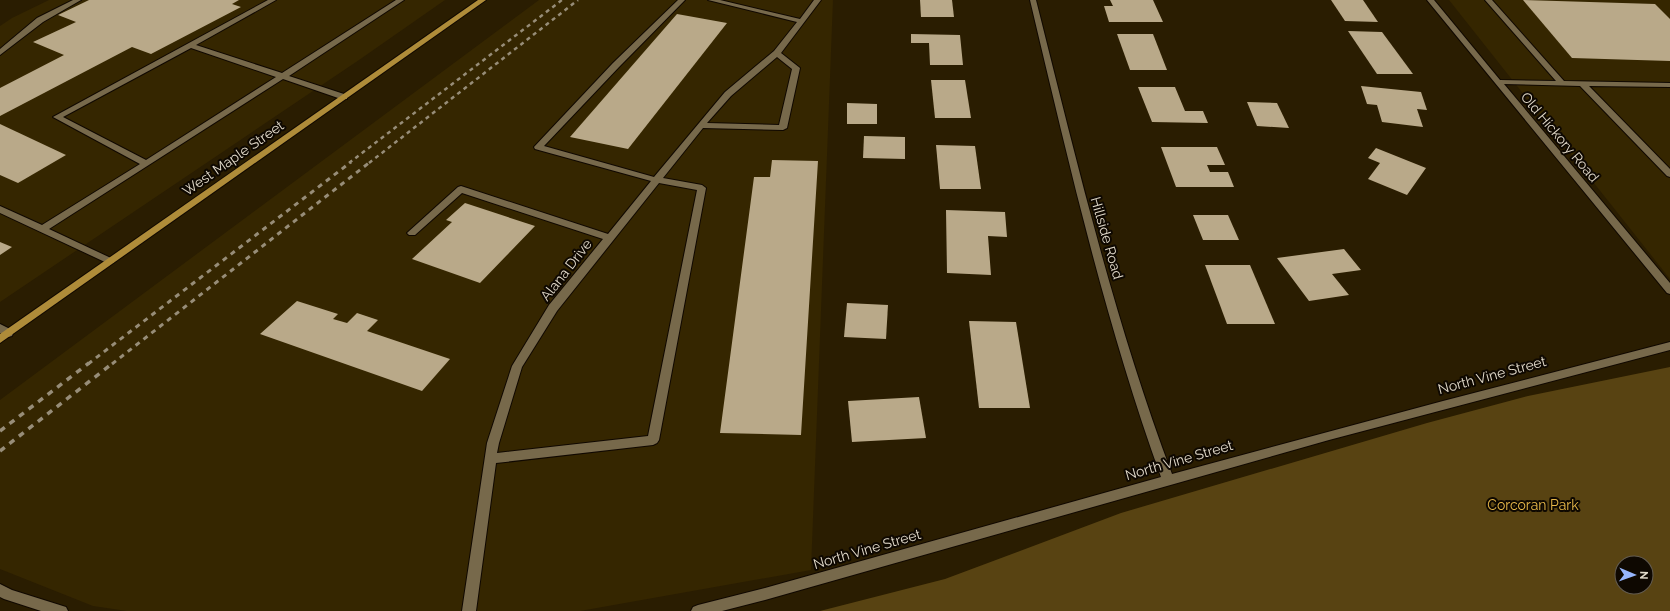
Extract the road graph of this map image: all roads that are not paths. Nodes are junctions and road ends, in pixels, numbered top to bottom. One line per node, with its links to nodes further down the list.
1 (78, 0): 13 (street)
2 (273, 0): 12 (street)
3 (401, 0): 15 (street)
4 (483, 0): 20 (main road, West Maple Street)
5 (682, 0): 24 (street)
6 (711, 0): 11 (street)
7 (818, 0): 11 (street, Alana Drive)
8 (1033, 0): 34 (street, Hillside Road)
9 (1430, 0): 16 (street, Old Hickory Road)
10 (1488, 0): 17 (street)
11 (801, 21): 14 (street, Alana Drive)
12 (190, 45): 15 (street); 22 (street)
13 (0, 53)
14 (777, 53): 21 (street, Alana Drive); 21 (street)
15 (282, 76): 20 (street); 22 (street)
16 (1498, 82): 17 (street); 30 (street, Old Hickory Road)
17 (1561, 82): 18 (street)
18 (1582, 83): 19 (street); 23 (street)
19 (1670, 85)
20 (344, 97): 29 (main road, West Maple Street)
21 (701, 125): 24 (street, Alana Drive)
22 (146, 164): 26 (street)
23 (1670, 174)
24 (656, 180): 28 (street, Alana Drive); 33 (street)
25 (0, 209): 26 (street)
26 (42, 229): 29 (street)
27 (412, 233): 28 (street)
28 (610, 238): 33 (street, Alana Drive)
29 (110, 261): 31 (main road, West Maple Street)
30 (1670, 290)
31 (3, 333)
32 (1670, 346): 34 (street, North Vine Street)
33 (491, 459): 37 (street, Alana Drive)
34 (1168, 480): 38 (street, North Vine Street)
35 (0, 590): 36 (street)
36 (61, 611)
37 (469, 611)
38 (698, 611)

